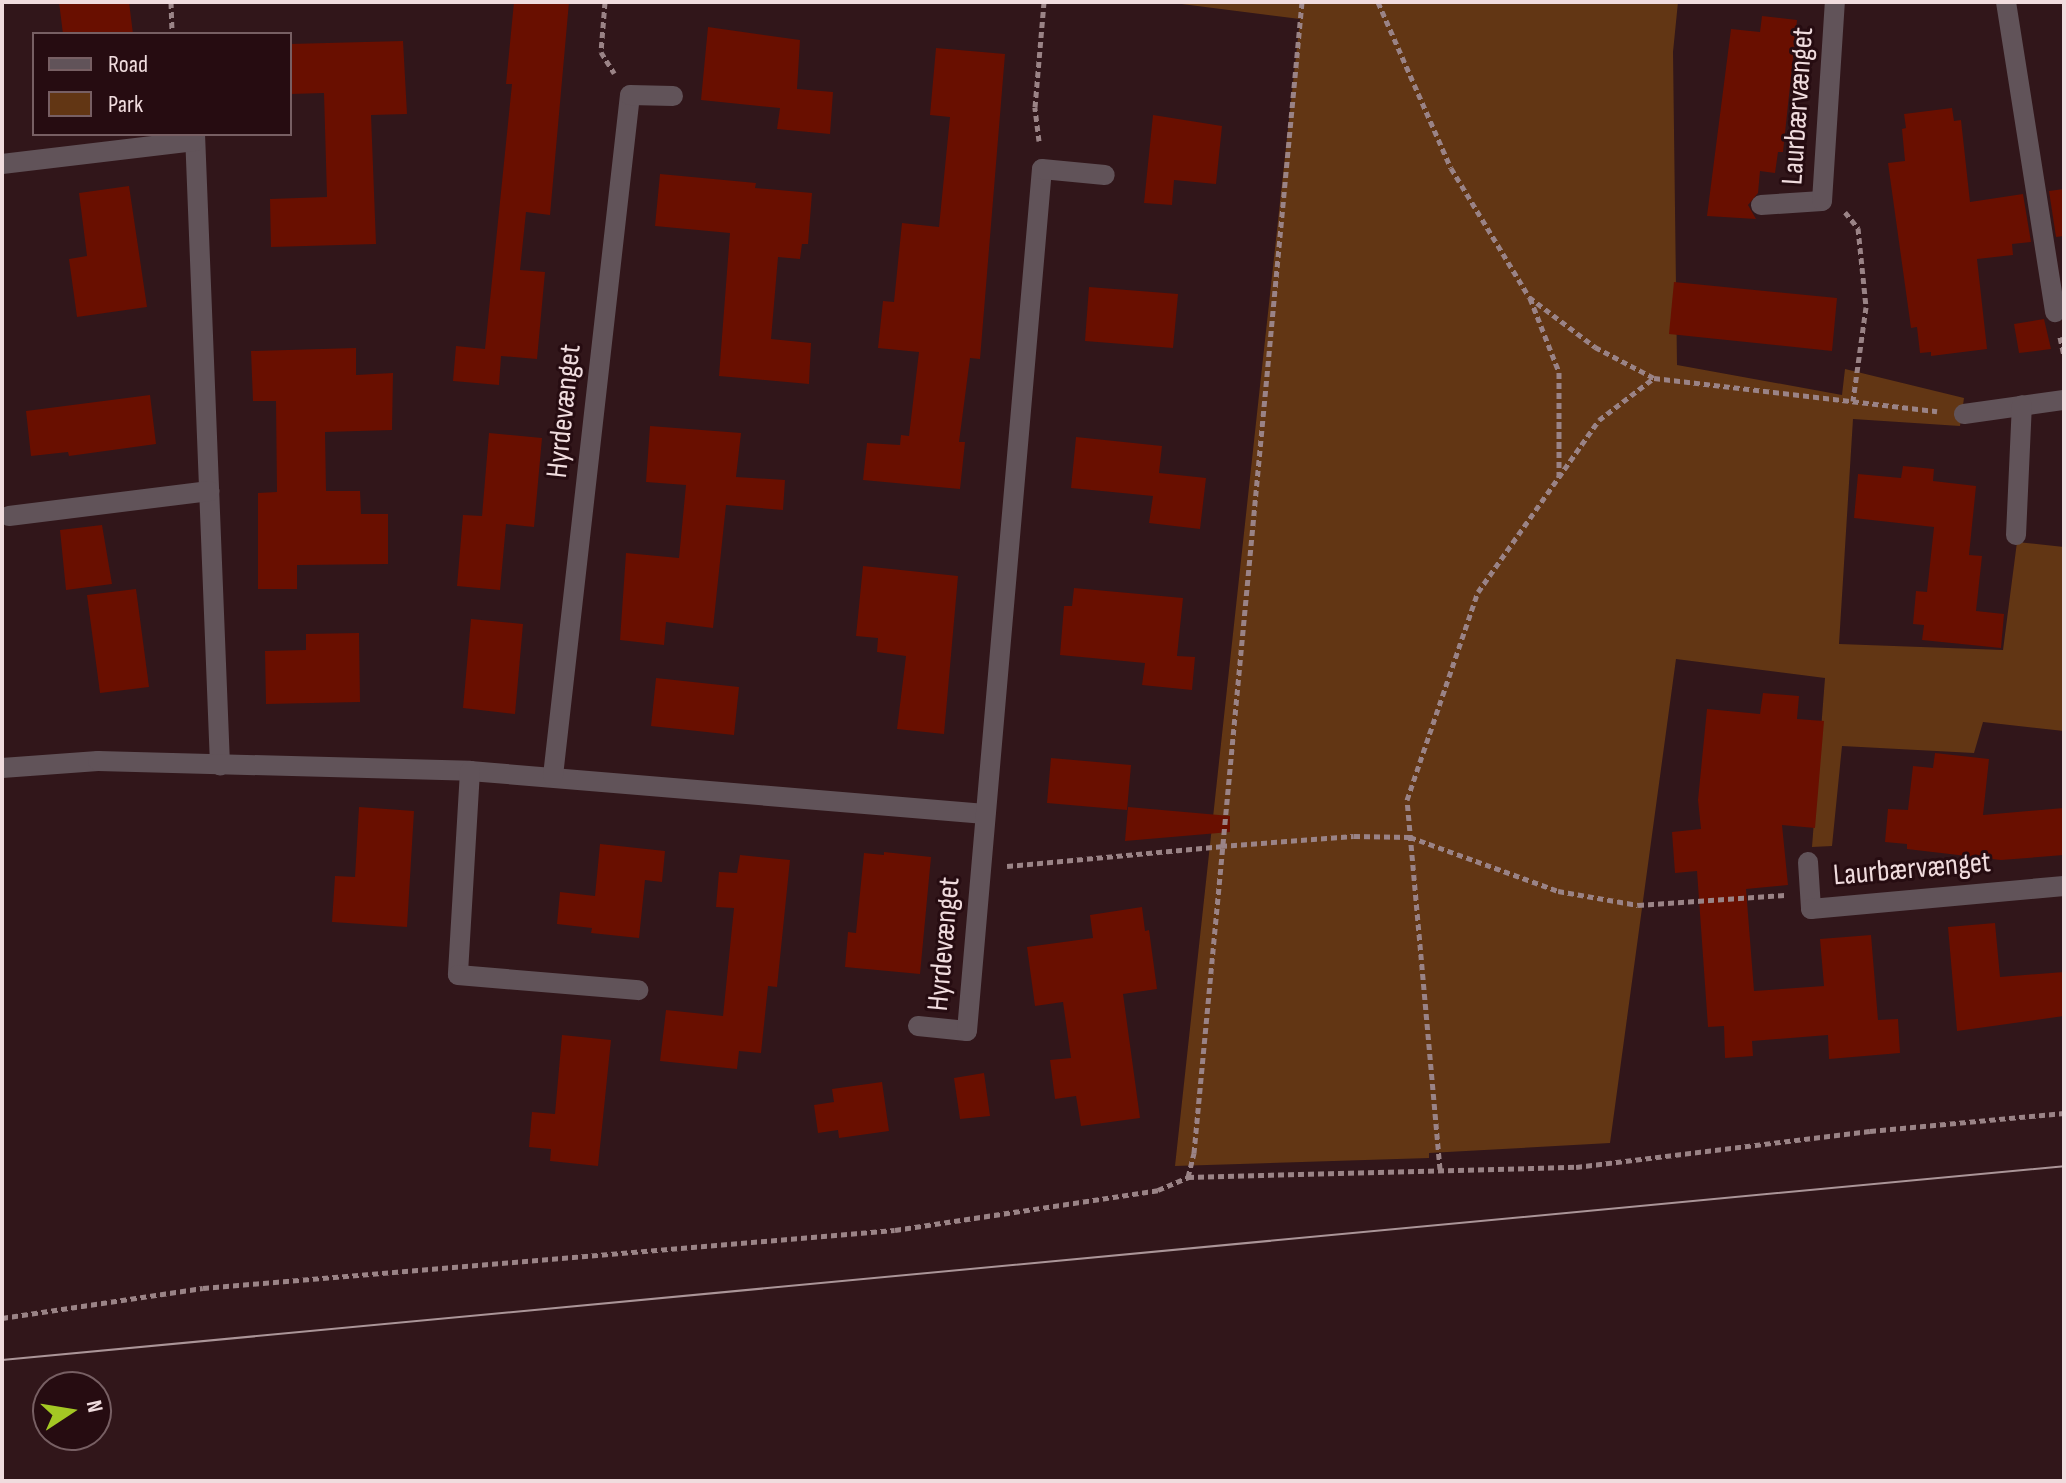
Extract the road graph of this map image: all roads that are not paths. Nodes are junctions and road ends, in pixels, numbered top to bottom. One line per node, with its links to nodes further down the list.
1 (1835, 2): 7 (street, Laurbærvænget)
2 (2006, 2): 8 (street)
3 (673, 96): 18 (street, Hyrdevænget)
4 (195, 138): 5 (street); 12 (street)
5 (2, 164)
6 (1105, 175): 19 (street, Hyrdevænget)
7 (1761, 205)
8 (2055, 312)
9 (2064, 400): 10 (street)
10 (2022, 405): 11 (street); 14 (street)
11 (1964, 414)
12 (209, 491): 13 (street); 15 (street)
13 (9, 516)
14 (2016, 535)
15 (220, 766): 16 (street); 17 (street)
16 (2, 768)
17 (470, 771): 18 (street); 22 (street)
18 (553, 776): 19 (street)
19 (985, 814): 23 (street, Hyrdevænget)
20 (1808, 862): 21 (street, Laurbærvænget)
21 (2064, 886)
22 (638, 990)
23 (918, 1026)

